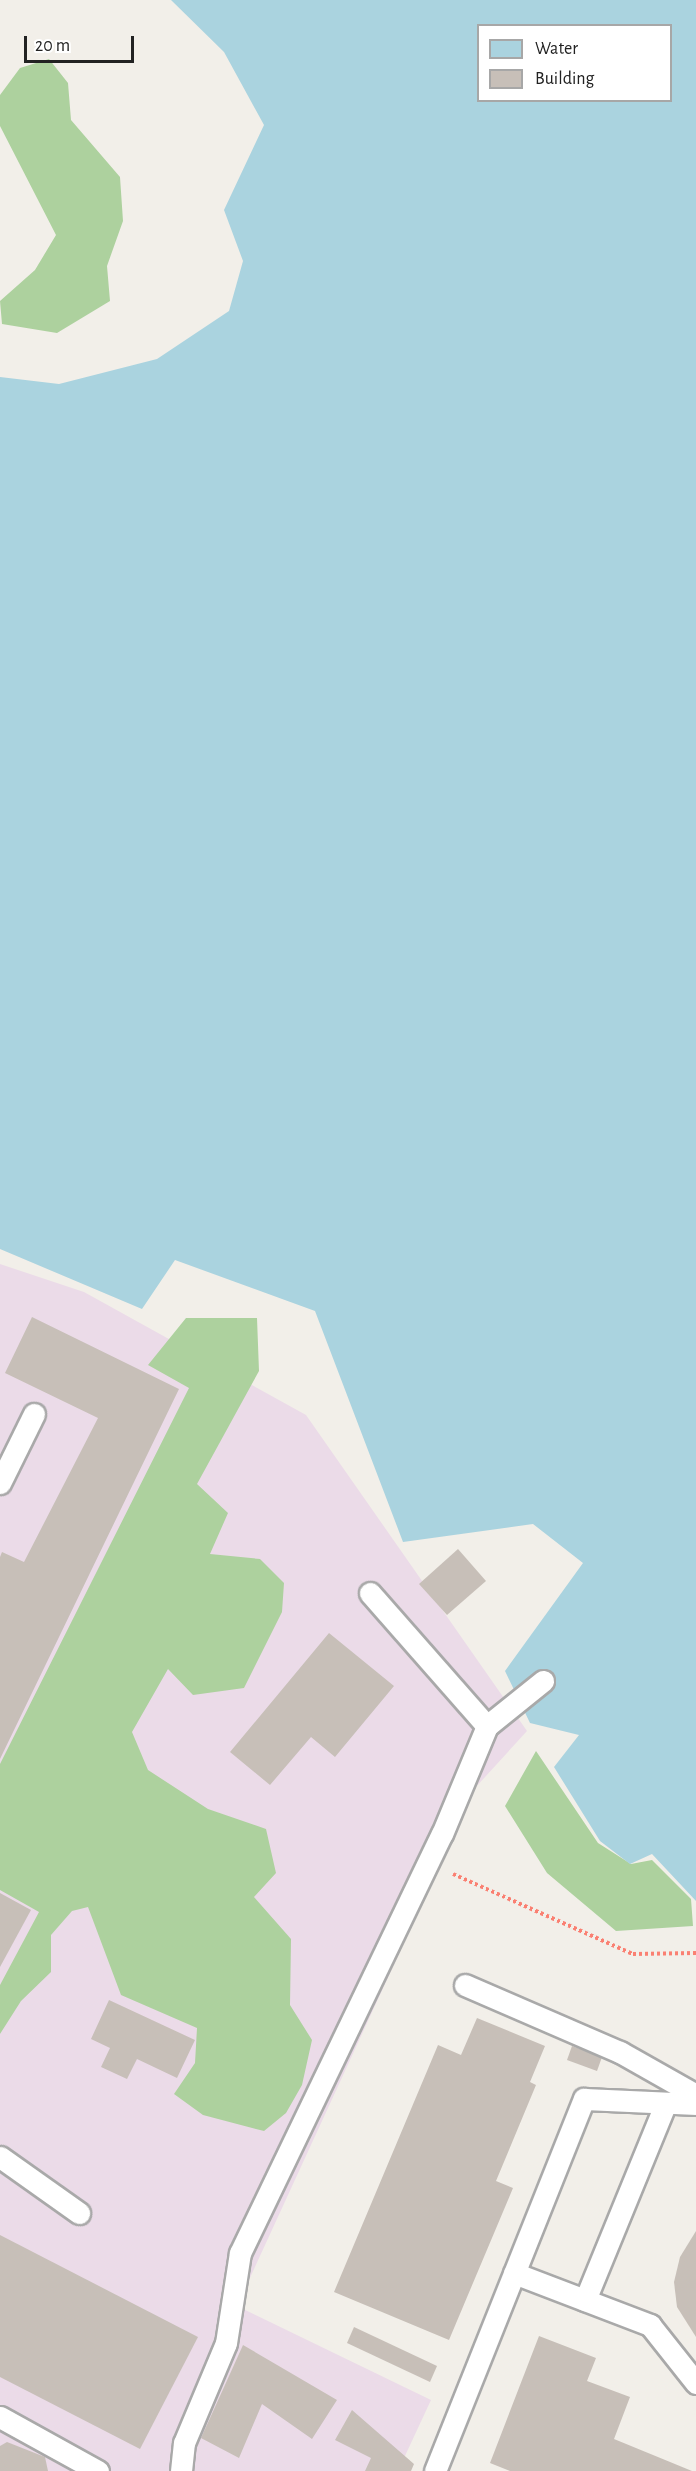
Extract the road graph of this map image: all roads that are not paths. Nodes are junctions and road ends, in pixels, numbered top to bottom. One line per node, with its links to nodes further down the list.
1 (34, 1414): 2 (lane)
2 (0, 1483)
3 (370, 1593): 5 (lane)
4 (543, 1681): 5 (lane)
5 (488, 1726): 17 (lane)
6 (465, 1985): 7 (lane)
7 (696, 2095)
8 (665, 2104): 9 (lane); 12 (lane); 13 (lane)
9 (696, 2104)
10 (0, 2157): 11 (lane)
11 (79, 2213)
12 (514, 2273): 13 (lane); 18 (lane)
13 (585, 2300): 14 (lane)
14 (696, 2383)
15 (0, 2417): 16 (lane)
16 (98, 2471)
17 (181, 2471)
18 (435, 2471)

